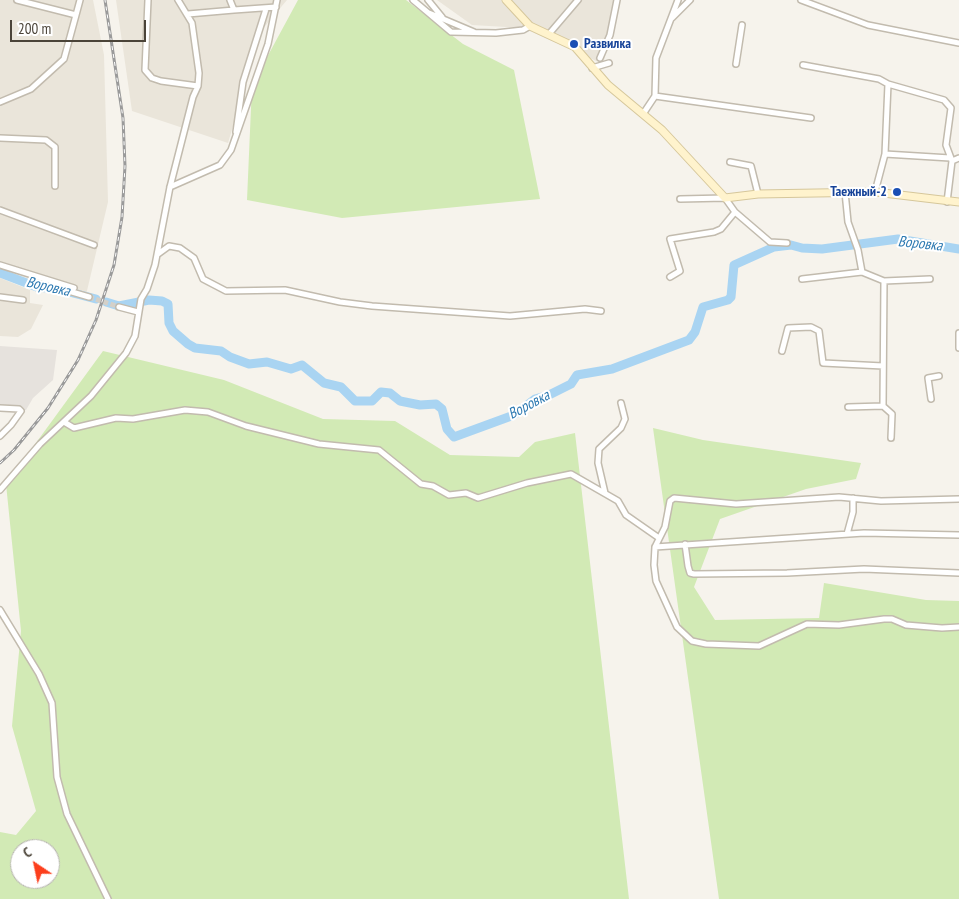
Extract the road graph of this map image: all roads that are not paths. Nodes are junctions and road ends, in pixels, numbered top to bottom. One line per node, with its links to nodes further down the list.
1 (17, 0): 22 (street)
2 (80, 0): 22 (street)
3 (148, 0): 36 (street)
4 (178, 0): 21 (street)
5 (230, 0): 19 (street)
6 (277, 0): 16 (street)
7 (414, 0): 20 (street)
8 (428, 0): 23 (street)
9 (506, 0): 26 (street)
10 (578, 0): 28 (street)
11 (617, 0): 17 (street)
12 (622, 0): 17 (street)
13 (678, 0): 24 (street)
14 (690, 0): 24 (street)
15 (801, 0): 29 (street)
16 (276, 7): 18 (street); 41 (street)
17 (615, 7): 30 (street)
18 (266, 9): 19 (street); 41 (street)
19 (234, 10): 21 (street)
20 (426, 12): 23 (street); 27 (street)
21 (188, 14): 36 (street)
22 (76, 15): 38 (street)
23 (443, 17): 27 (street)
24 (672, 18): 37 (street)
25 (742, 25): 32 (street)
26 (530, 26): 27 (street); 28 (street)
27 (474, 32)
28 (549, 34): 34 (street)
29 (959, 43)
30 (600, 58)
31 (609, 63): 34 (street)
32 (736, 64)
33 (803, 65): 35 (street)
34 (592, 68): 39 (street)
35 (888, 84): 43 (street); 45 (street)
36 (198, 86): 48 (street)
37 (655, 96): 39 (street); 40 (street)
38 (0, 102)
39 (643, 114): 52 (street)
40 (810, 118)
41 (236, 135): 48 (street)
42 (0, 138): 47 (street)
43 (885, 154): 45 (street); 50 (street)
44 (959, 158): 45 (street)
45 (951, 159): 54 (street)
46 (730, 162): 51 (street)
47 (54, 186)
48 (170, 187): 60 (street)
49 (846, 192): 50 (street); 51 (street); 62 (street)
50 (875, 192): 54 (street)
51 (758, 194): 52 (street)
52 (725, 198): 53 (street); 57 (street)
53 (680, 199)
54 (948, 202): 55 (street)
55 (959, 202)
56 (0, 210): 59 (street)
57 (735, 212): 58 (street); 63 (street)
58 (787, 243)
59 (94, 245)
60 (157, 255): 71 (street); 72 (street)
61 (0, 265): 67 (street)
62 (862, 272): 64 (street); 66 (street)
63 (670, 277)
64 (802, 279)
65 (930, 279): 66 (street)
66 (884, 281): 76 (street)
67 (89, 297)
68 (0, 298): 69 (street)
69 (23, 300)
70 (119, 307): 72 (street)
71 (601, 311)
72 (138, 312): 83 (street)
73 (959, 333): 74 (street)
74 (959, 348)
75 (782, 351): 76 (street)
76 (883, 366): 80 (street)
77 (938, 376): 78 (street)
78 (931, 399)
79 (621, 403): 87 (street)
80 (883, 406): 81 (street); 85 (street)
81 (848, 407)
82 (0, 408): 84 (street)
83 (64, 422): 86 (street); 87 (street)
84 (0, 436)
85 (891, 438)
86 (0, 490)
87 (605, 493): 92 (street)
88 (853, 498): 89 (street); 90 (street); 92 (street)
89 (959, 499)
90 (847, 534): 91 (street); 93 (street)
91 (959, 535)
92 (659, 538): 94 (street)
93 (685, 544): 94 (street); 95 (street)
94 (655, 547): 97 (street)
95 (959, 572)
96 (0, 610): 98 (street)
97 (959, 627)
98 (108, 899)

